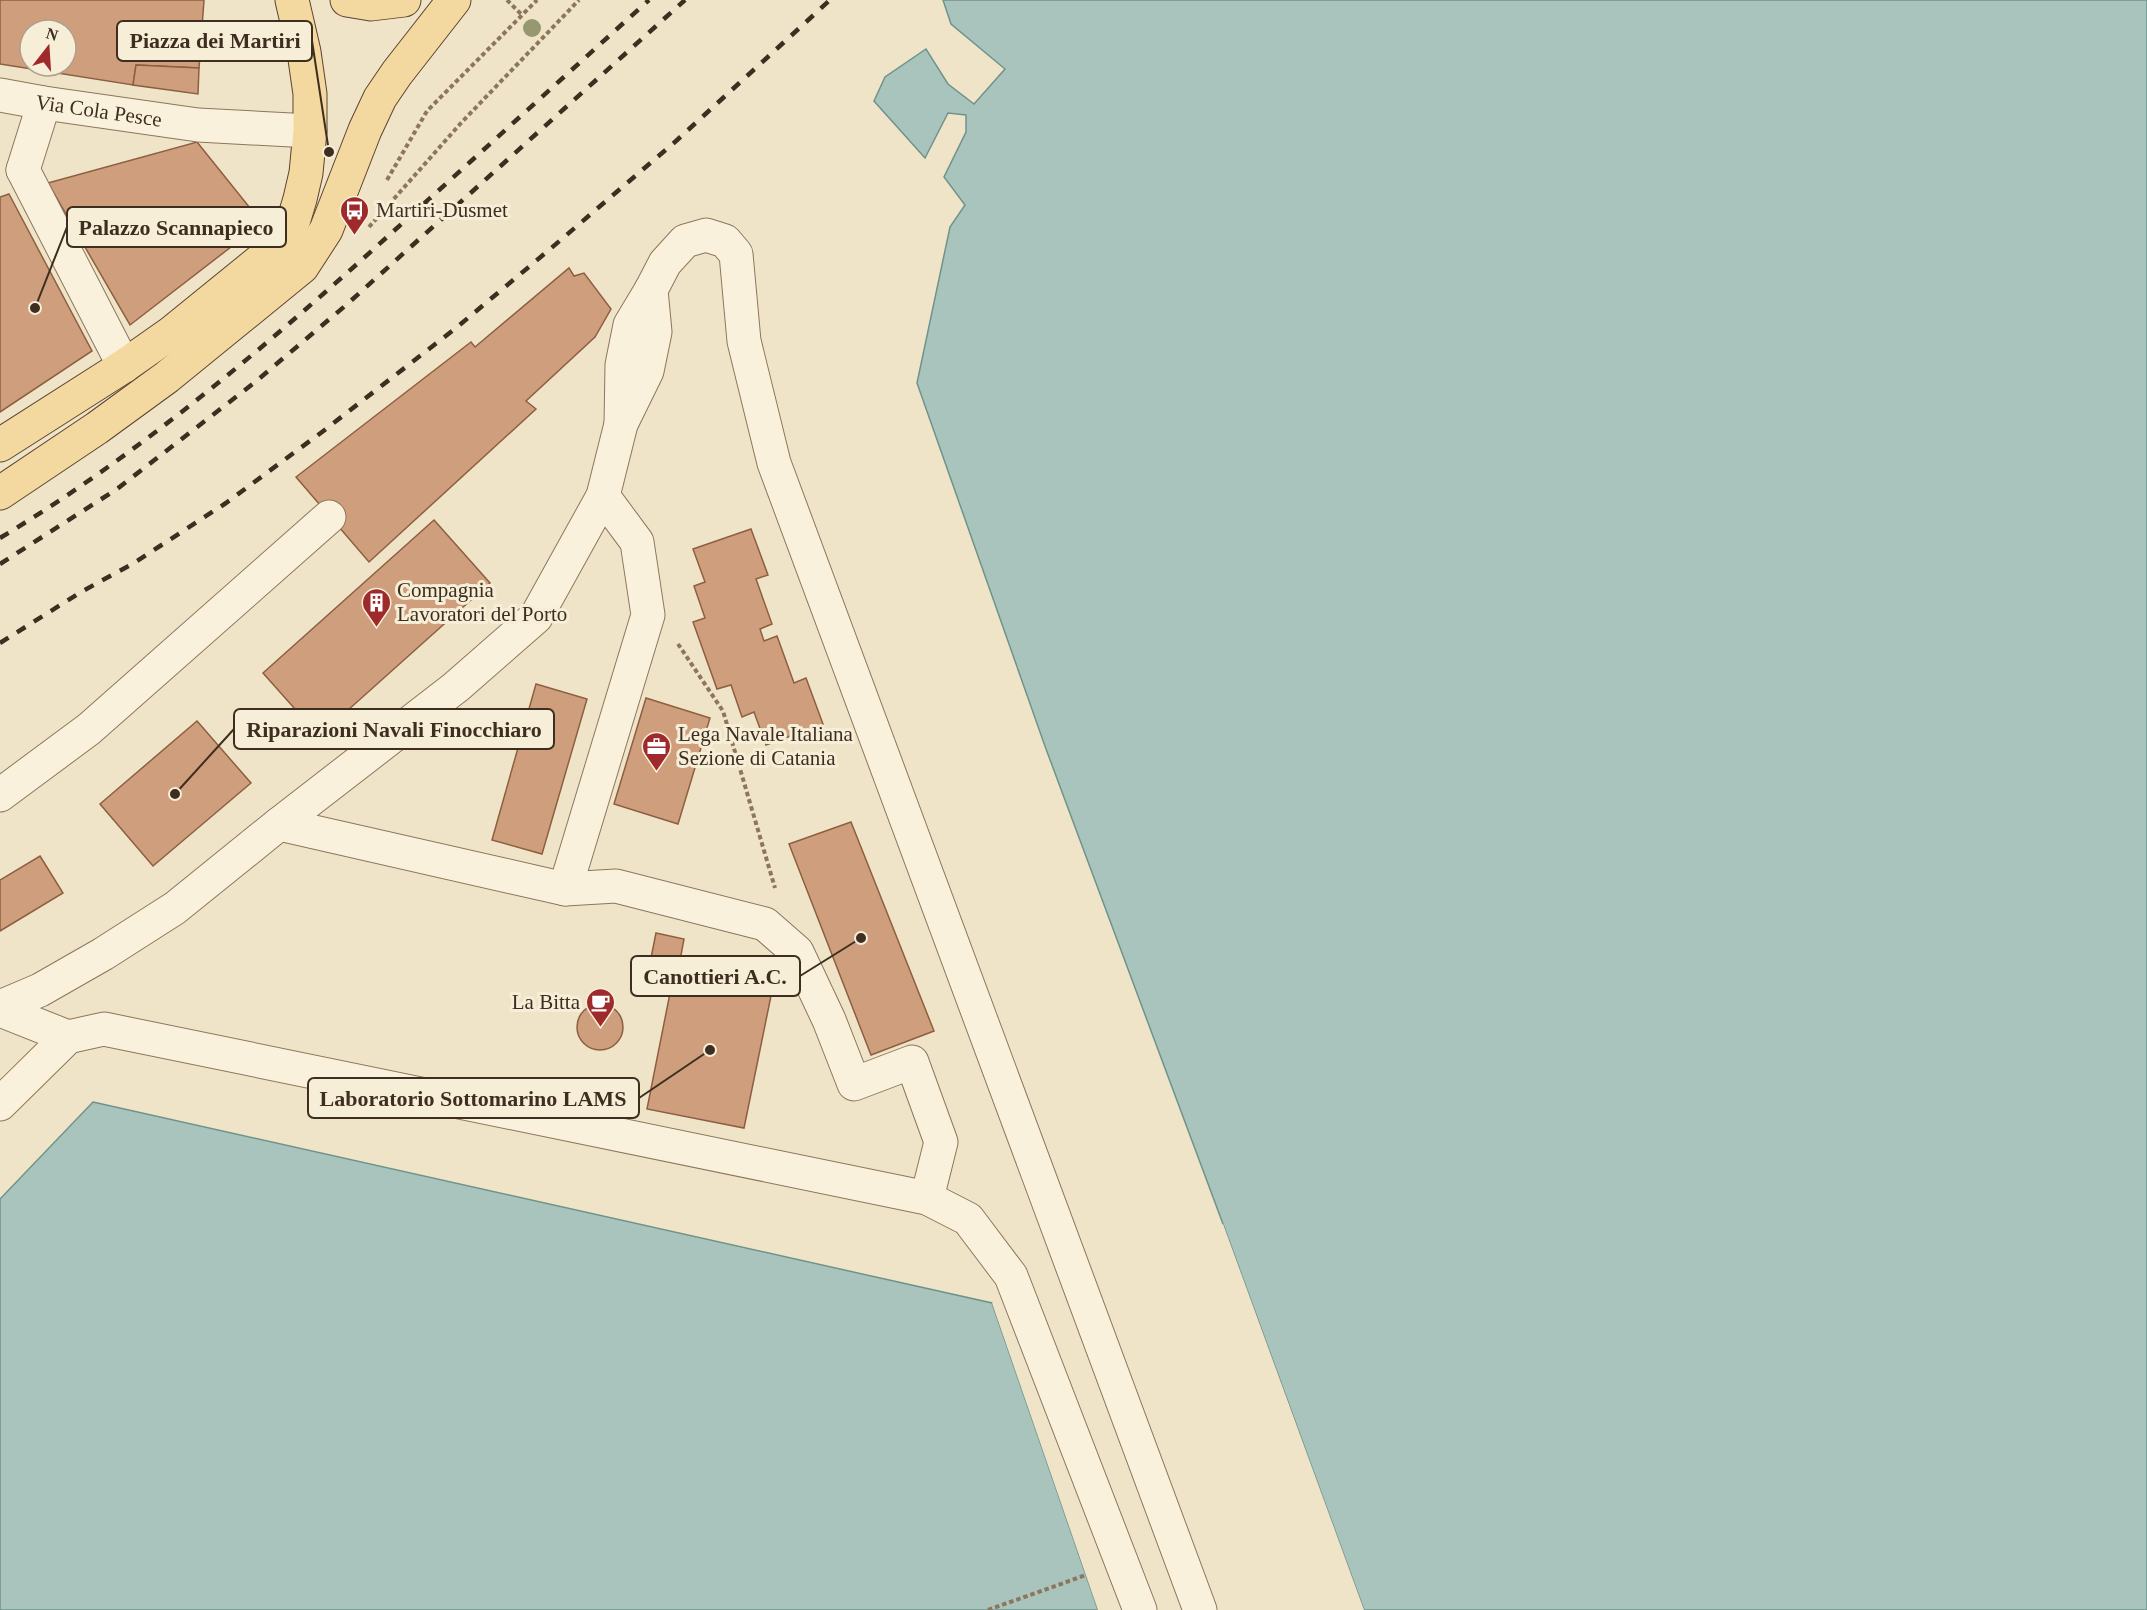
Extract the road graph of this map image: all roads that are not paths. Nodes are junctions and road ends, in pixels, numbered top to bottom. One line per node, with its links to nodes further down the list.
1 (292, 0): 7 (main road)
2 (347, 0): 3 (main road)
3 (404, 0)
4 (454, 0): 11 (main road)
5 (0, 95): 6 (street, Via Cola Pesce)
6 (44, 104): 7 (street, Via Cola Pesce); 8 (street)
7 (310, 131): 9 (main road)
8 (12, 173): 9 (street)
9 (124, 366): 10 (main road)
10 (0, 445)
11 (0, 493)
12 (603, 496): 15 (street); 16 (street); 22 (street)
13 (329, 517): 14 (street)
14 (0, 795)
15 (279, 824): 16 (street); 17 (street)
16 (565, 889): 20 (street)
17 (0, 1008): 18 (street)
18 (68, 1037): 19 (street); 20 (street)
19 (0, 1104)
20 (927, 1198): 21 (street)
21 (1140, 1610)
22 (1200, 1610)

